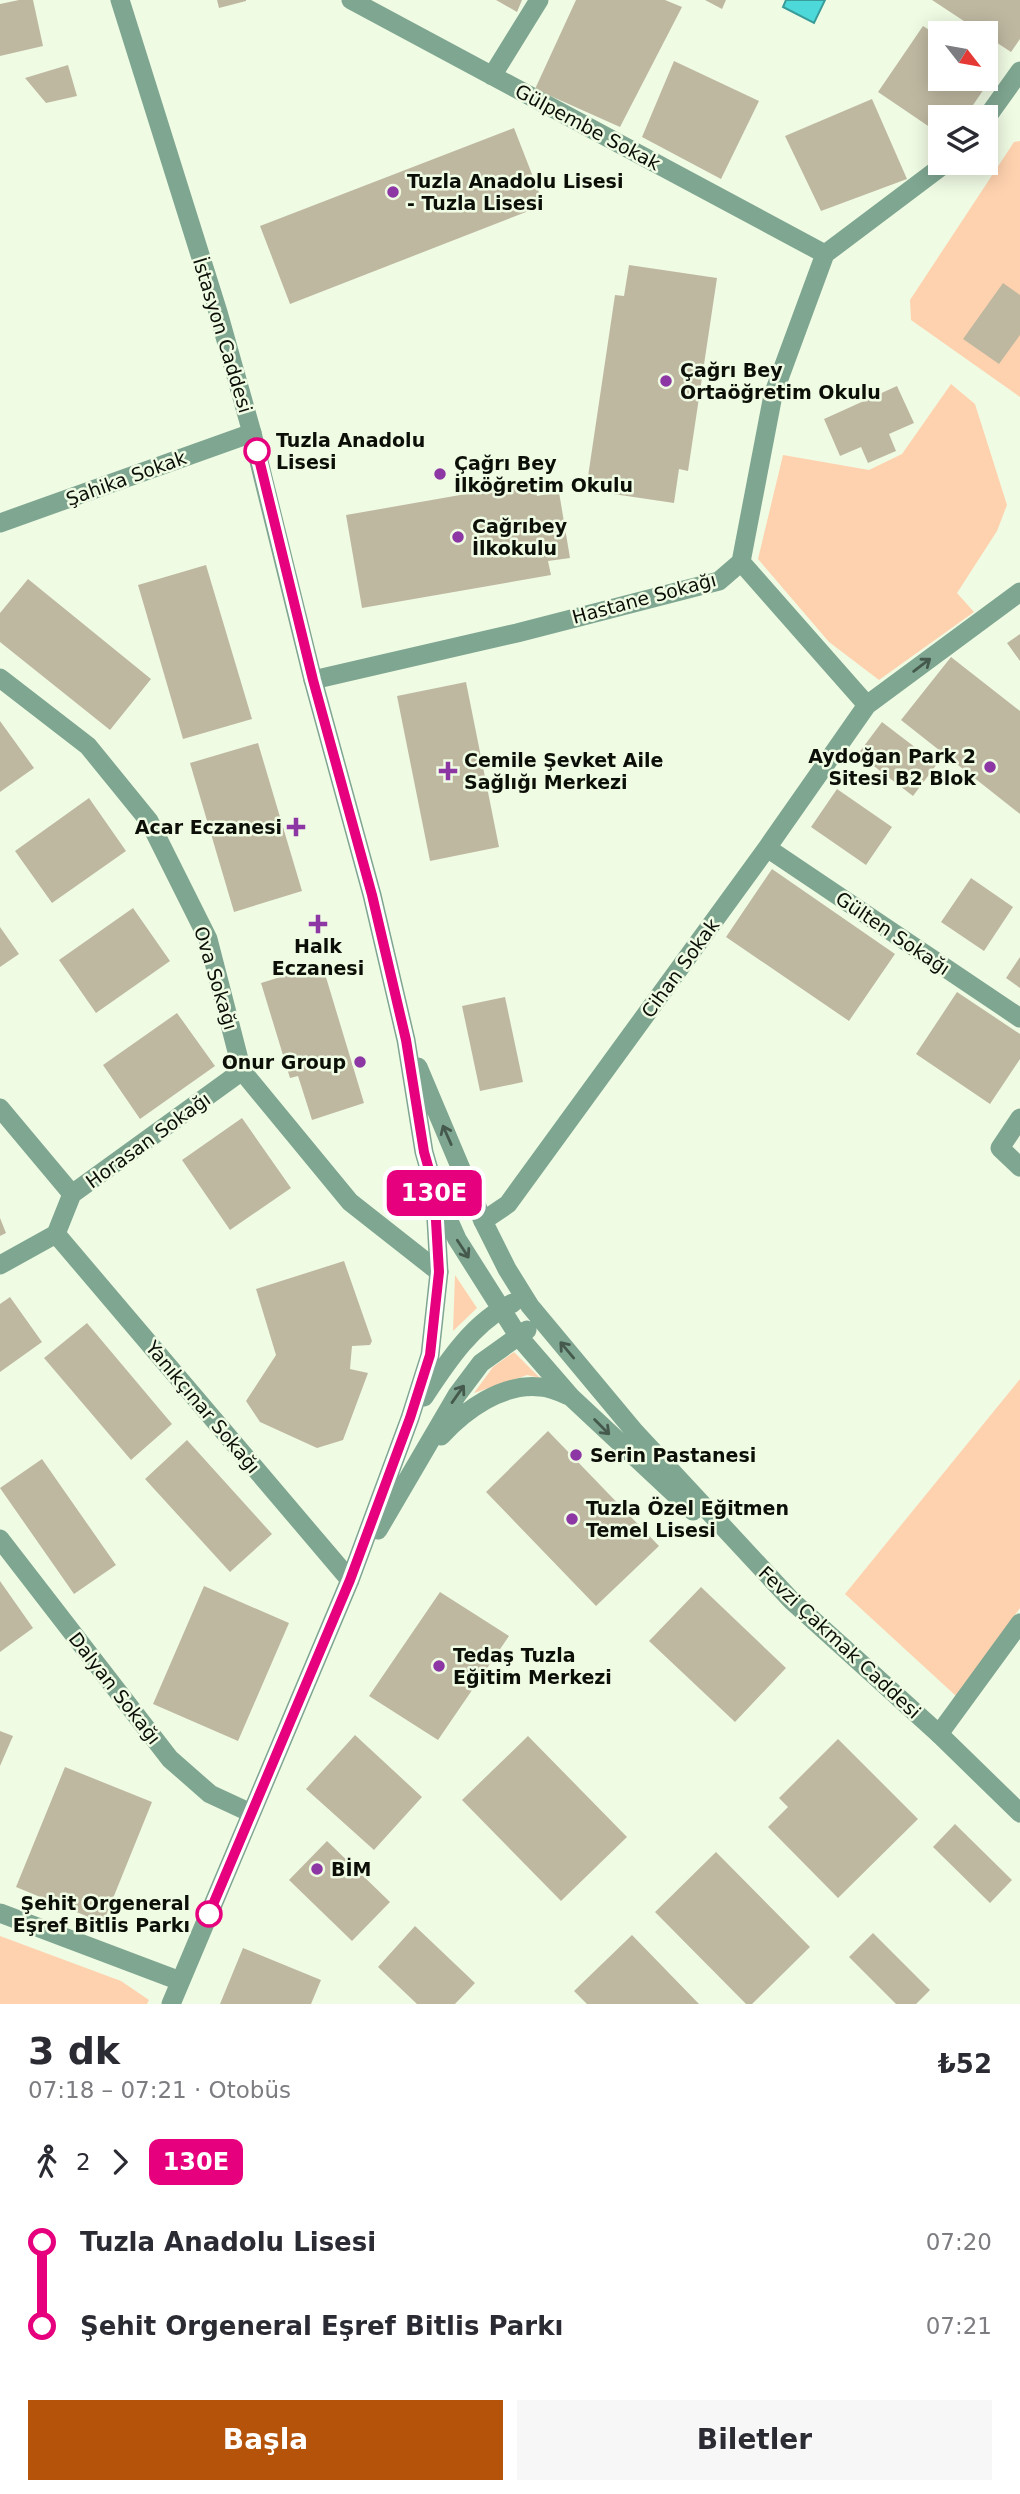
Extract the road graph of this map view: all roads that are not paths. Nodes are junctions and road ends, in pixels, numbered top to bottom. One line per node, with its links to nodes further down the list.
1 (120, 0): 10 (street, İstasyon Caddesi)
2 (351, 0): 5 (street, Gülpembe Sokak)
3 (539, 0): 5 (street)
4 (1020, 71): 6 (street)
5 (492, 76): 9 (street, Gülpembe Sokak)
6 (1014, 93): 7 (street)
7 (998, 108)
8 (931, 175): 9 (street)
9 (825, 254): 12 (street)
10 (253, 433): 11 (street, Şahika Sokak); 15 (street, İstasyon Caddesi)
11 (0, 523)
12 (741, 562): 15 (street, Hastane Sokağı); 16 (street)
13 (1020, 592): 16 (street, Cihan Sokak, one-way to 13)
14 (0, 678): 20 (street, Ova Sokağı)
15 (313, 680): 19 (street, İstasyon Caddesi)
16 (867, 705): 17 (street, Cihan Sokak)
17 (767, 848): 18 (street, Gülten Sokağı); 26 (street, Cihan Sokak)
18 (1020, 1018)
19 (406, 1040): 24 (street, İstasyon Caddesi); 26 (street, İstasyon Caddesi, one-way to 19)
20 (242, 1071): 25 (street, Horasan Sokağı); 29 (street, Ova Sokağı)
21 (0, 1108): 25 (street)
22 (1020, 1118): 23 (street)
23 (1020, 1167)
24 (434, 1187): 29 (street, İstasyon Caddesi); 31 (street, one-way to 31)
25 (72, 1194): 27 (street, Horasan Sokağı)
26 (482, 1221): 30 (street, İstasyon Caddesi)
27 (56, 1234): 28 (street); 37 (street, Yanıkçınar Sokağı)
28 (0, 1265)
29 (439, 1272): 34 (street, İstasyon Caddesi)
30 (530, 1306): 31 (street); 32 (street); 38 (street, Fevzi Çakmak Caddesi, one-way to 30)
31 (502, 1308): 32 (street); 34 (street)
32 (519, 1337): 33 (street); 35 (street, İstasyon Caddesi, one-way to 32)
33 (571, 1396): 35 (street); 38 (street, one-way to 38)
34 (410, 1418): 37 (street, İstasyon Caddesi)
35 (419, 1460): 37 (street, İstasyon Caddesi)
36 (0, 1539): 41 (street, Dalyan Sokağı)
37 (350, 1580): 41 (street, İstasyon Caddesi)
38 (792, 1601): 40 (street, Fevzi Çakmak Caddesi)
39 (1020, 1623): 40 (street)
40 (939, 1734): 42 (street, Fevzi Çakmak Caddesi)
41 (251, 1813): 44 (street, İstasyon Caddesi)
42 (1020, 1813)
43 (0, 1913): 44 (street)
44 (180, 1981): 45 (street, İstasyon Caddesi)
45 (171, 2004)

